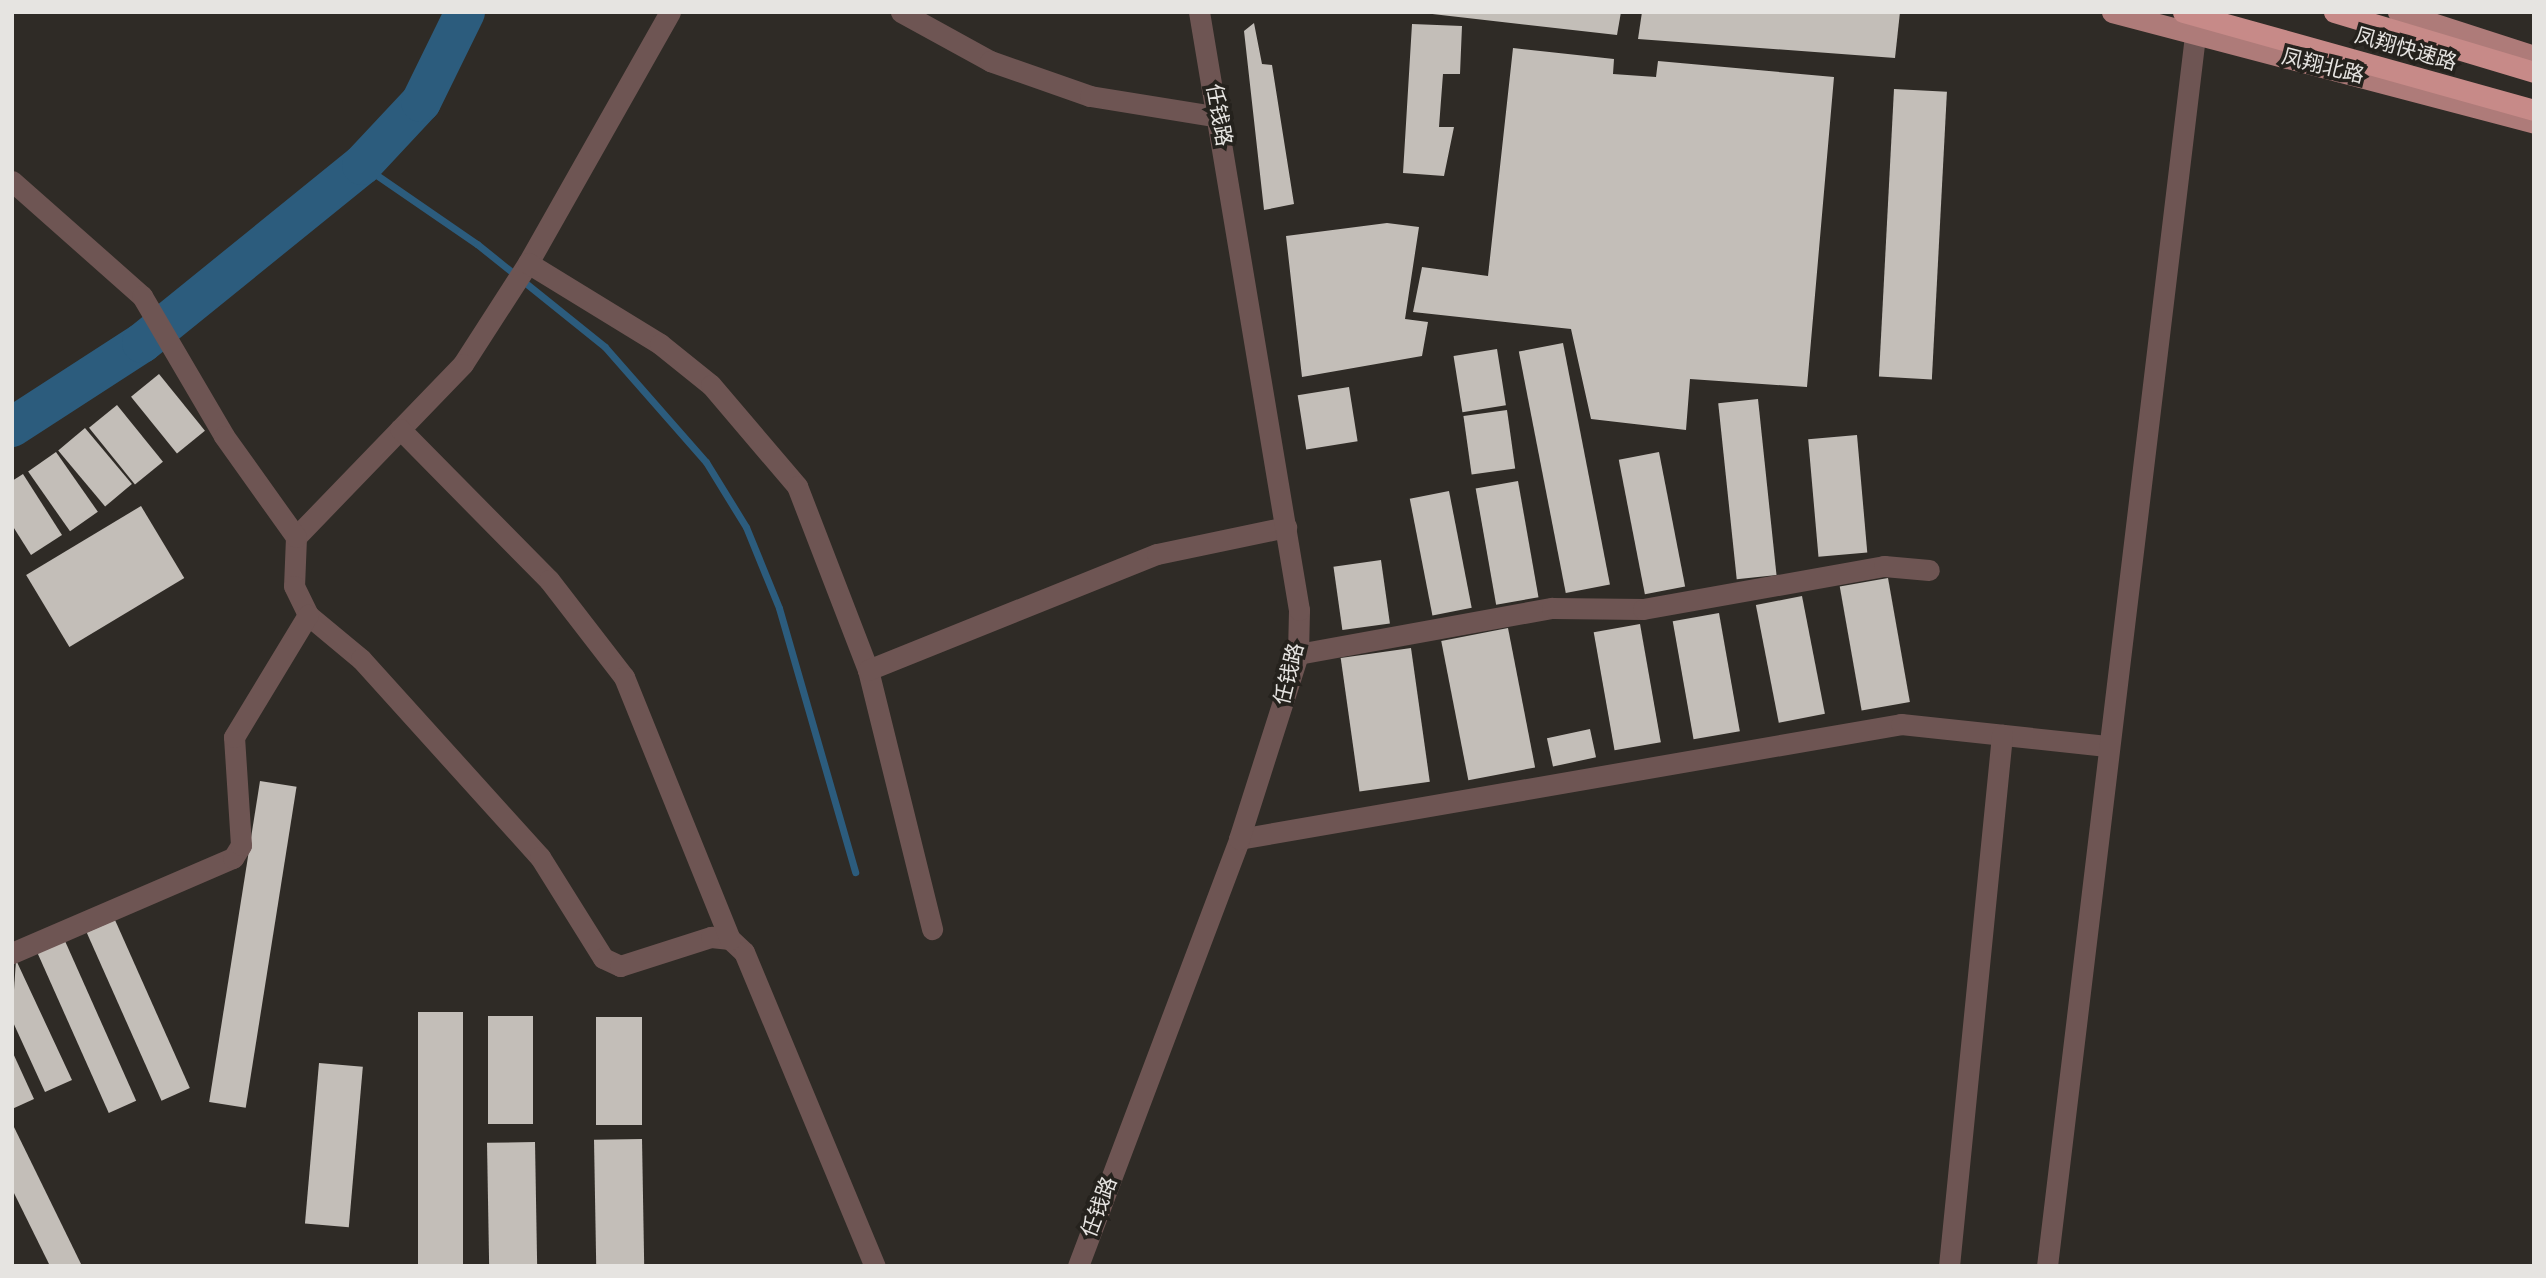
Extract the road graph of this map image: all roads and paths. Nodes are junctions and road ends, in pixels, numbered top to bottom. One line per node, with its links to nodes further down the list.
1 (670, 12): 15 (street)
2 (901, 12): 12 (street)
3 (1199, 12): 12 (street, 任钱路)
4 (2112, 12): 8 (main road, 凤翔北路)
5 (2183, 12): 11 (highway, 凤翔快速路)
6 (2333, 12): 10 (highway, 凤翔快速路)
7 (2398, 12): 9 (main road)
8 (2195, 35): 13 (main road, 凤翔北路); 24 (street)
9 (2534, 56)
10 (2534, 72)
11 (2534, 110)
12 (1220, 117): 17 (street, 任钱路)
13 (2534, 123)
14 (12, 181): 18 (street)
15 (528, 263): 16 (street); 22 (street)
16 (400, 429): 18 (street); 27 (street)
17 (1286, 527): 21 (street, 任钱路); 22 (street)
18 (296, 537): 20 (street)
19 (1929, 570): 21 (street)
20 (307, 615): 27 (street); 28 (street)
21 (1298, 654): 25 (street, 任钱路)
22 (868, 670): 26 (street)
23 (2002, 735): 24 (street); 25 (street); 31 (street)
24 (2108, 746): 32 (street)
25 (1239, 839): 30 (street, 任钱路)
26 (932, 929)
27 (730, 939): 29 (street)
28 (12, 953)
29 (875, 1266)
30 (1077, 1266)
31 (1949, 1266)
32 (2047, 1266)

